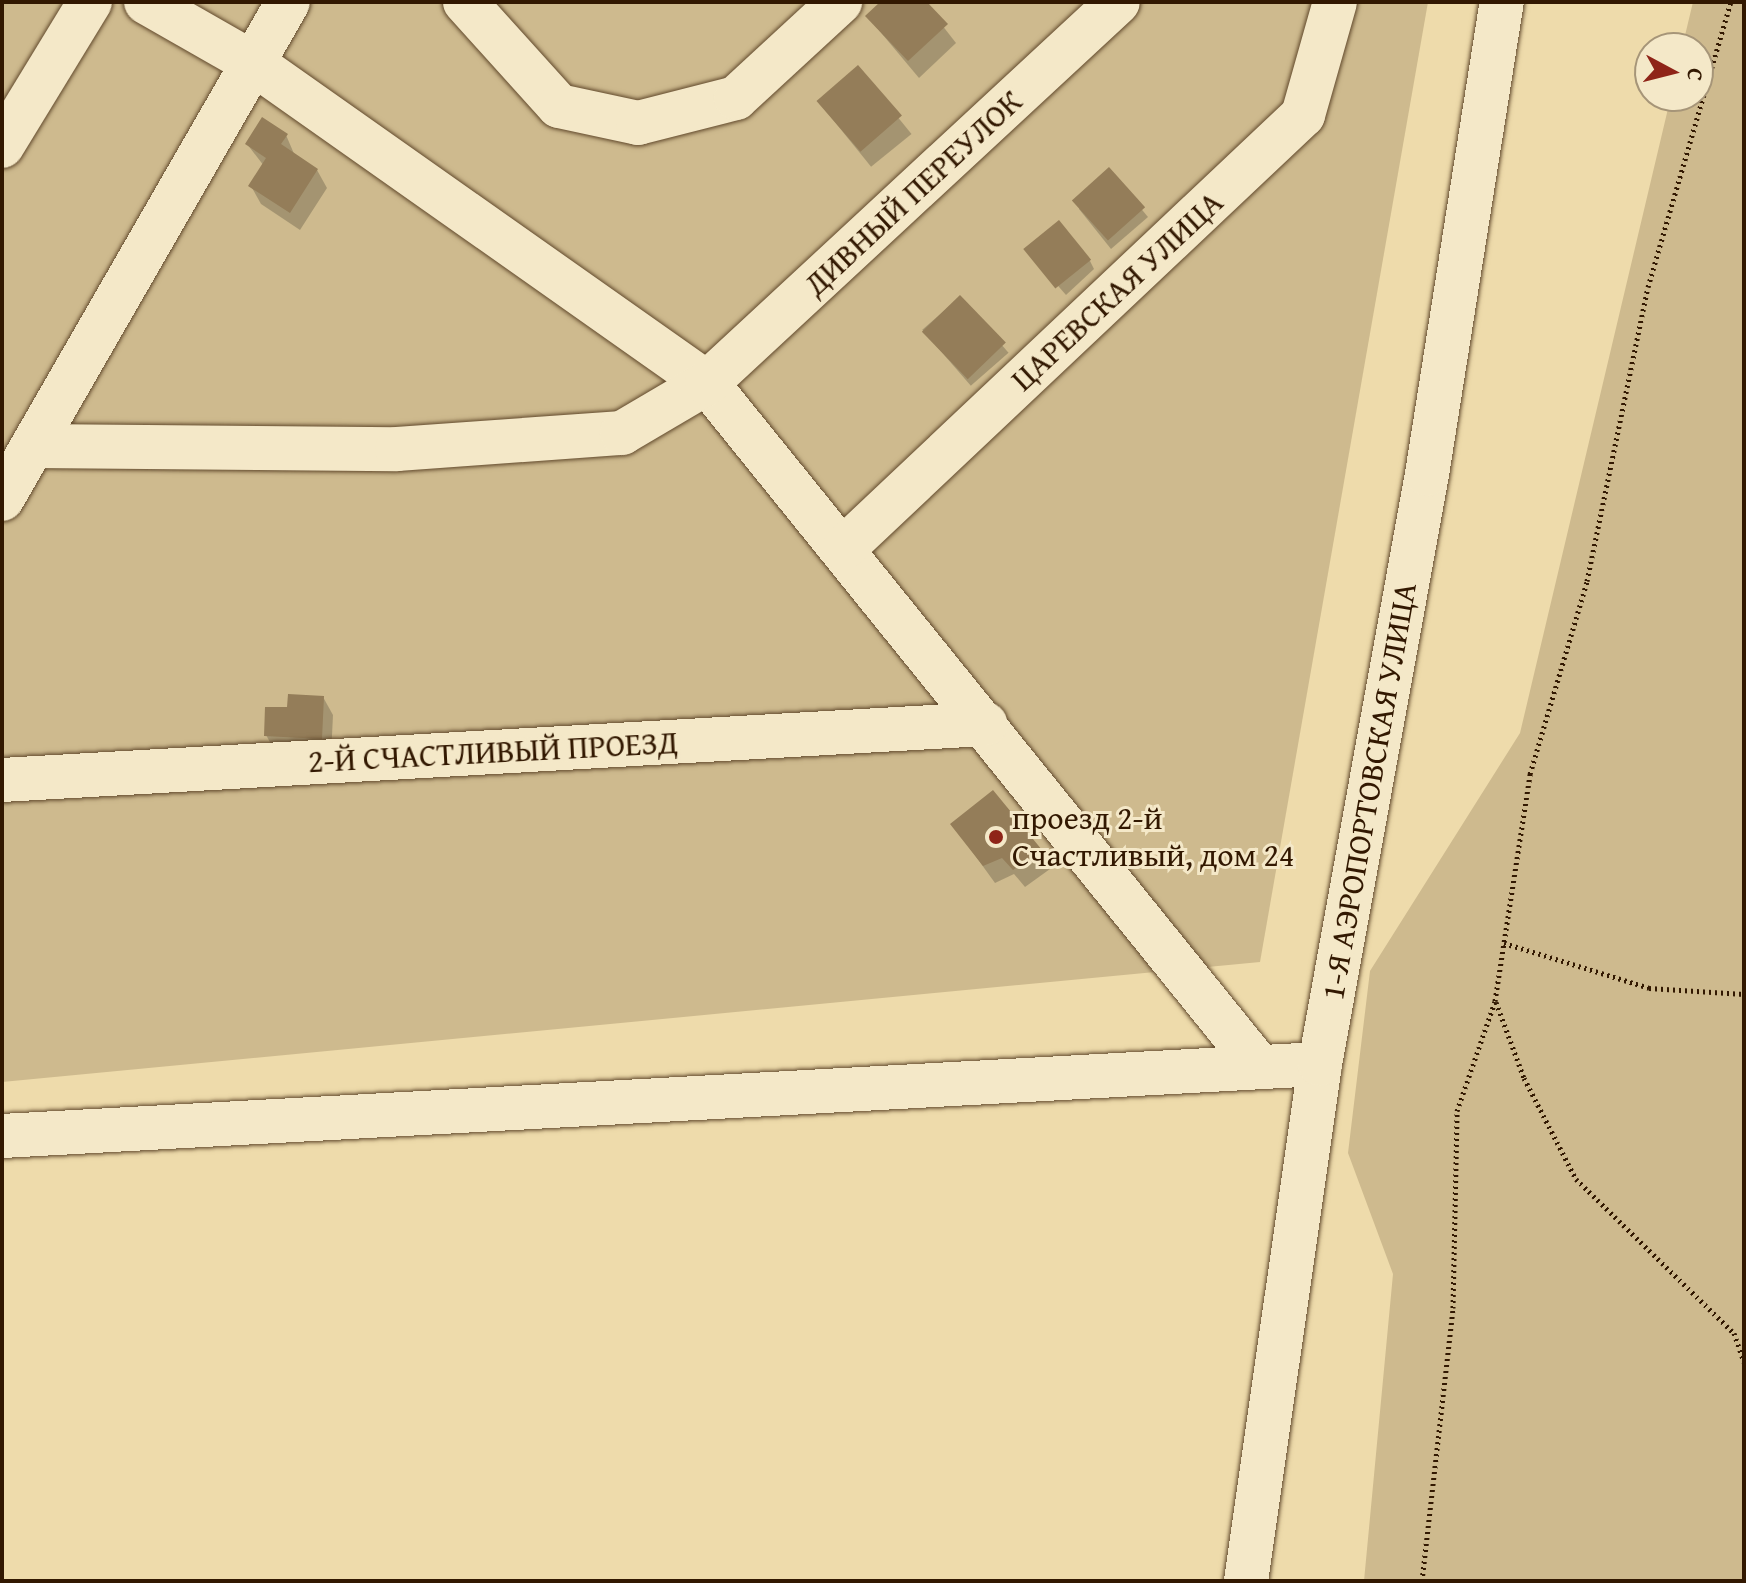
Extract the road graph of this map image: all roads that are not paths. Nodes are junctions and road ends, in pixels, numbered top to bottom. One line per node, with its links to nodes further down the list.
1 (90, 2): 10 (street)
2 (146, 2): 9 (street)
3 (288, 2): 9 (street)
4 (465, 2): 5 (street)
5 (840, 2)
6 (1118, 2): 11 (street, ДИВНЫЙ ПЕРЕУЛОК)
7 (1335, 2): 14 (street, ЦАРЕВСКАЯ УЛИЦА)
8 (1502, 2): 18 (street, 1-Я АЭРОПОРТОВСКАЯ УЛИЦА)
9 (253, 63): 11 (street); 12 (street)
10 (2, 146)
11 (707, 383): 12 (street, ДИВНЫЙ ПЕРЕУЛОК); 14 (street)
12 (34, 446): 13 (street)
13 (2, 499)
14 (844, 548): 15 (street)
15 (985, 724): 16 (street, 2-Й СЧАСТЛИВЫЙ ПРОЕЗД); 17 (street)
16 (2, 780)
17 (1257, 1064): 18 (street); 19 (street)
18 (1320, 1064): 20 (street, 1-Я АЭРОПОРТОВСКАЯ УЛИЦА)
19 (2, 1136)
20 (1246, 1581)

